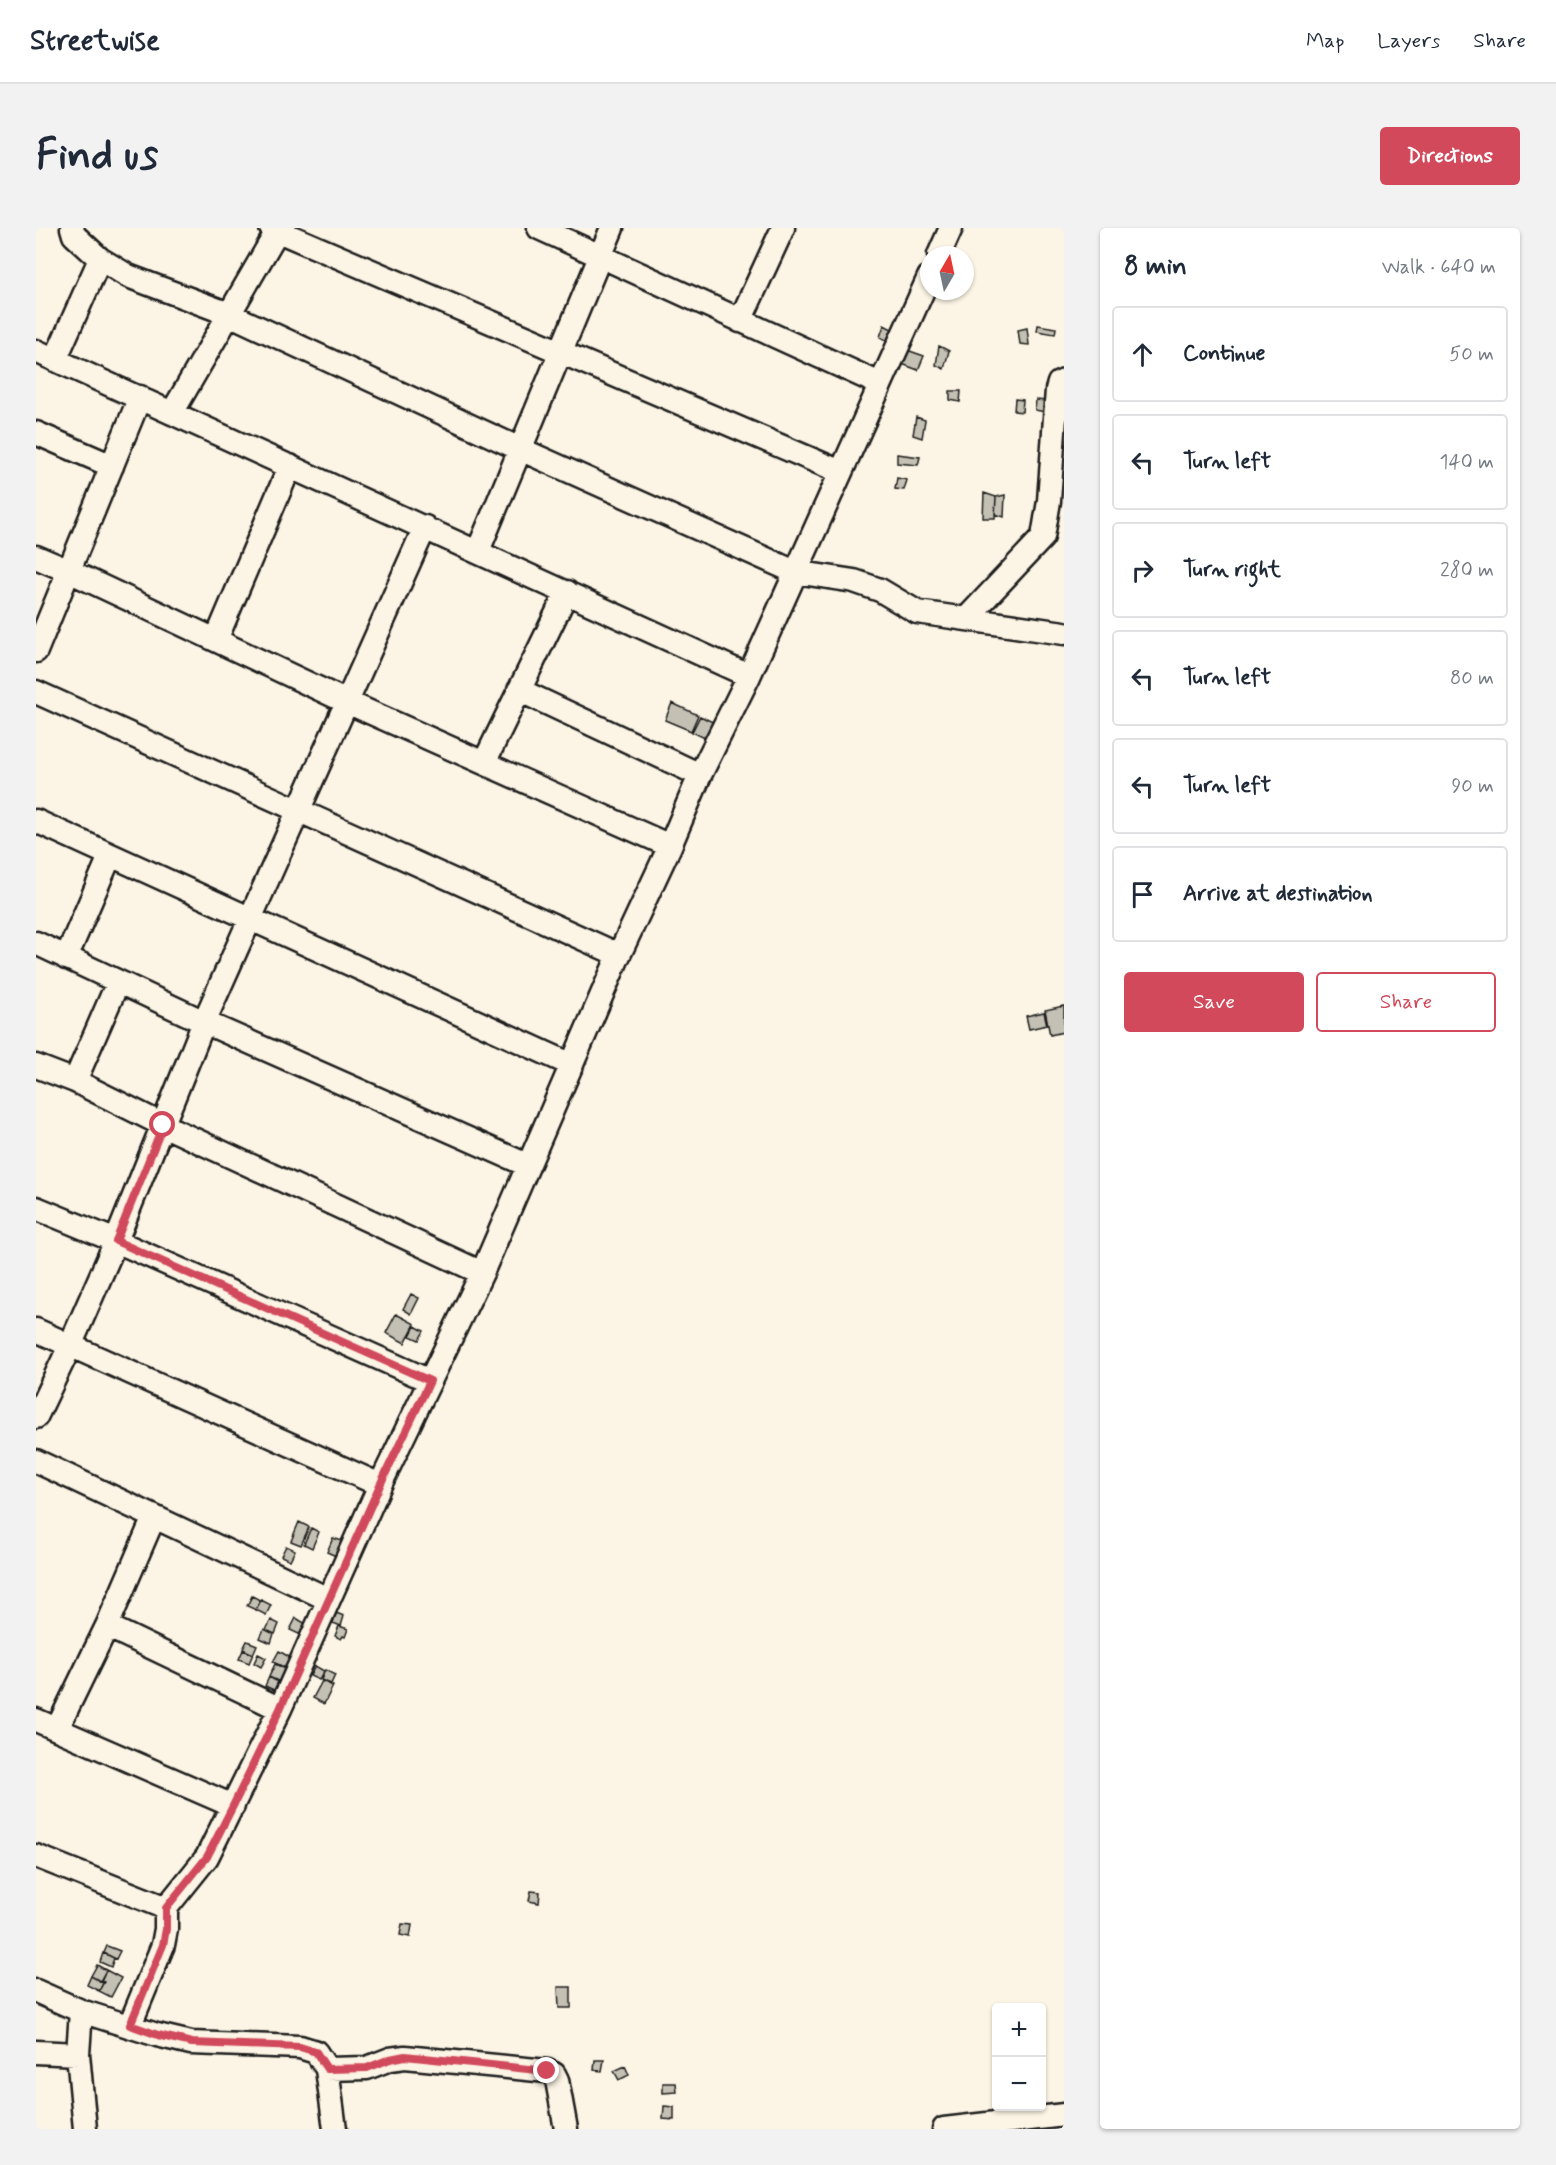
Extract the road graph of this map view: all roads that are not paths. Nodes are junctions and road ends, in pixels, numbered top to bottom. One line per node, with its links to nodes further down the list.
1 (72, 228): 9 (street)
2 (538, 228): 8 (street)
3 (612, 228): 8 (street)
4 (783, 228): 12 (street)
5 (951, 228): 7 (street)
6 (276, 229): 11 (street); 13 (street)
7 (943, 246)
8 (600, 256): 12 (street); 13 (street)
9 (100, 259): 11 (street); 14 (street)
10 (920, 297): 16 (street)
11 (229, 315): 18 (street); 20 (street)
12 (740, 321): 16 (street)
13 (560, 352): 20 (street); 23 (street)
14 (45, 355): 17 (street)
15 (1064, 381): 25 (street)
16 (880, 384): 23 (street)
17 (140, 398): 18 (street); 21 (street)
18 (172, 412): 22 (street)
19 (36, 433): 21 (street)
20 (520, 449): 26 (street); 29 (street)
21 (112, 466): 28 (street)
22 (290, 466): 24 (street); 33 (street)
23 (841, 472): 29 (street)
24 (425, 527): 26 (street); 38 (street)
25 (1054, 538): 31 (street)
26 (478, 551): 30 (street)
27 (36, 557): 28 (street)
28 (69, 571): 33 (street); 34 (street)
29 (795, 572): 31 (street); 35 (street)
30 (567, 592): 35 (street); 36 (street)
31 (966, 619): 32 (street)
32 (1064, 633)
33 (216, 640): 38 (street)
34 (36, 651)
35 (749, 676): 40 (street)
36 (519, 690): 39 (street); 40 (street)
37 (36, 692): 41 (street)
38 (347, 702): 39 (street); 41 (street)
39 (484, 764): 43 (street)
40 (700, 775): 43 (street)
41 (298, 810): 45 (street); 47 (street)
42 (36, 821): 44 (street)
43 (670, 846): 47 (street)
44 (110, 856): 45 (street); 48 (street)
45 (250, 919): 50 (street); 51 (street)
46 (36, 943): 48 (street)
47 (619, 955): 51 (street)
48 (66, 958): 49 (street)
49 (118, 982): 50 (street); 53 (street)
50 (204, 1022): 54 (street); 55 (street)
51 (572, 1065): 55 (street)
52 (36, 1066): 53 (street)
53 (75, 1081): 54 (street)
54 (163, 1125): 57 (street); 58 (street)
55 (527, 1165): 58 (street)
56 (36, 1208): 57 (street)
57 (116, 1241): 60 (street); 61 (street)
58 (482, 1273): 61 (street)
59 (36, 1330): 60 (street)
60 (70, 1346): 62 (street); 64 (street)
61 (430, 1381): 64 (street)
62 (36, 1417)
63 (36, 1461): 65 (street)
64 (380, 1485): 66 (street)
65 (154, 1517): 66 (street); 67 (street)
66 (328, 1599): 68 (street)
67 (106, 1626): 68 (street); 70 (street)
68 (280, 1709): 71 (street)
69 (36, 1720): 70 (street)
70 (57, 1729): 71 (street)
71 (233, 1806): 73 (street)
72 (36, 1856): 73 (street)
73 (166, 1908): 76 (street)
74 (36, 1992): 75 (street)
75 (81, 2012): 76 (street); 78 (street)
76 (130, 2025): 79 (street)
77 (36, 2052): 78 (street)
78 (78, 2054): 81 (street)
79 (327, 2069): 82 (street); 83 (street)
80 (1064, 2115): 84 (street)
81 (85, 2129)
82 (335, 2129)
83 (566, 2129)
84 (944, 2129)

